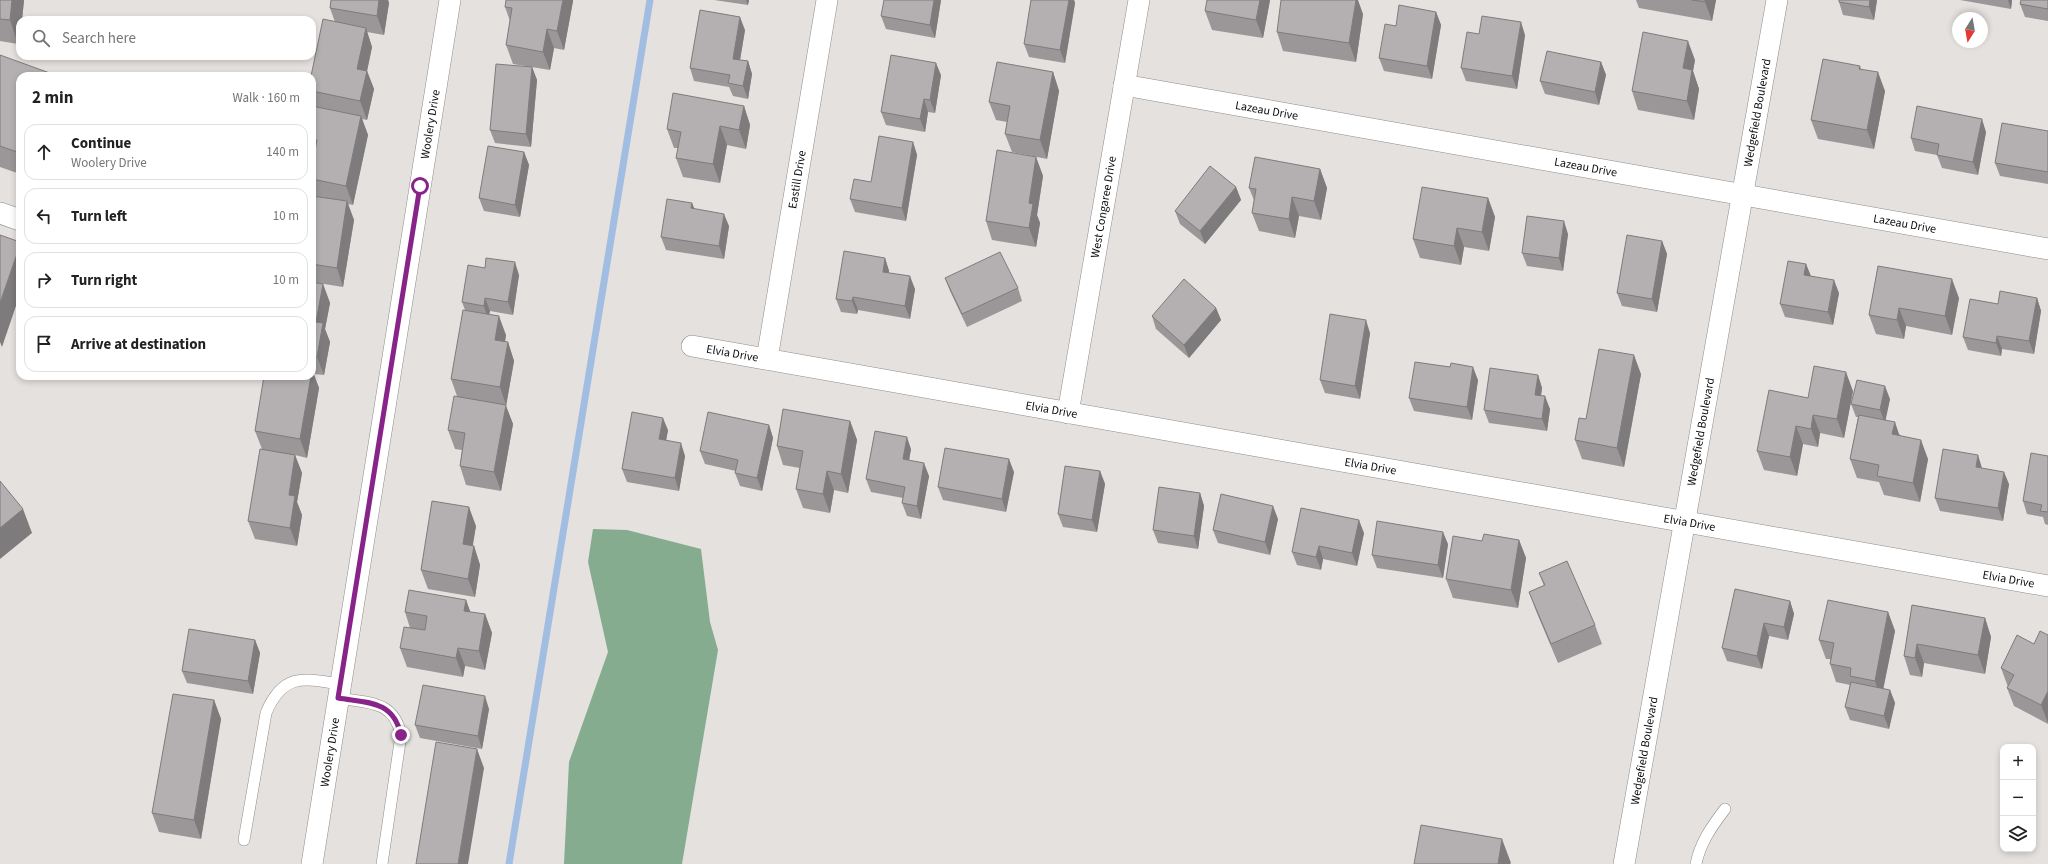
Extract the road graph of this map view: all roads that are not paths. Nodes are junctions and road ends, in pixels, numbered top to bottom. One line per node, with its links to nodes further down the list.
1 (450, 0): 15 (street, Woolery Drive)
2 (827, 0): 11 (street, Eastill Drive)
3 (1140, 0): 5 (street, West Congaree Drive)
4 (1777, 0): 6 (street, Wedgefield Boulevard)
5 (1124, 85): 6 (street, Lazeau Drive); 12 (street, West Congaree Drive)
6 (1741, 195): 9 (street, Lazeau Drive); 13 (street, Wedgefield Boulevard)
7 (0, 213): 8 (street)
8 (16, 219)
9 (2048, 249)
10 (692, 346): 11 (street, Elvia Drive)
11 (766, 359): 12 (street, Elvia Drive)
12 (1068, 413): 13 (street, Elvia Drive)
13 (1685, 522): 14 (street, Elvia Drive); 20 (street, Wedgefield Boulevard)
14 (2048, 586)
15 (339, 691): 17 (lane); 18 (street, Woolery Drive); 19 (lane)
16 (1725, 809): 21 (lane)
17 (244, 840)
18 (312, 864)
19 (382, 864)
20 (1624, 864)
21 (1696, 864)

